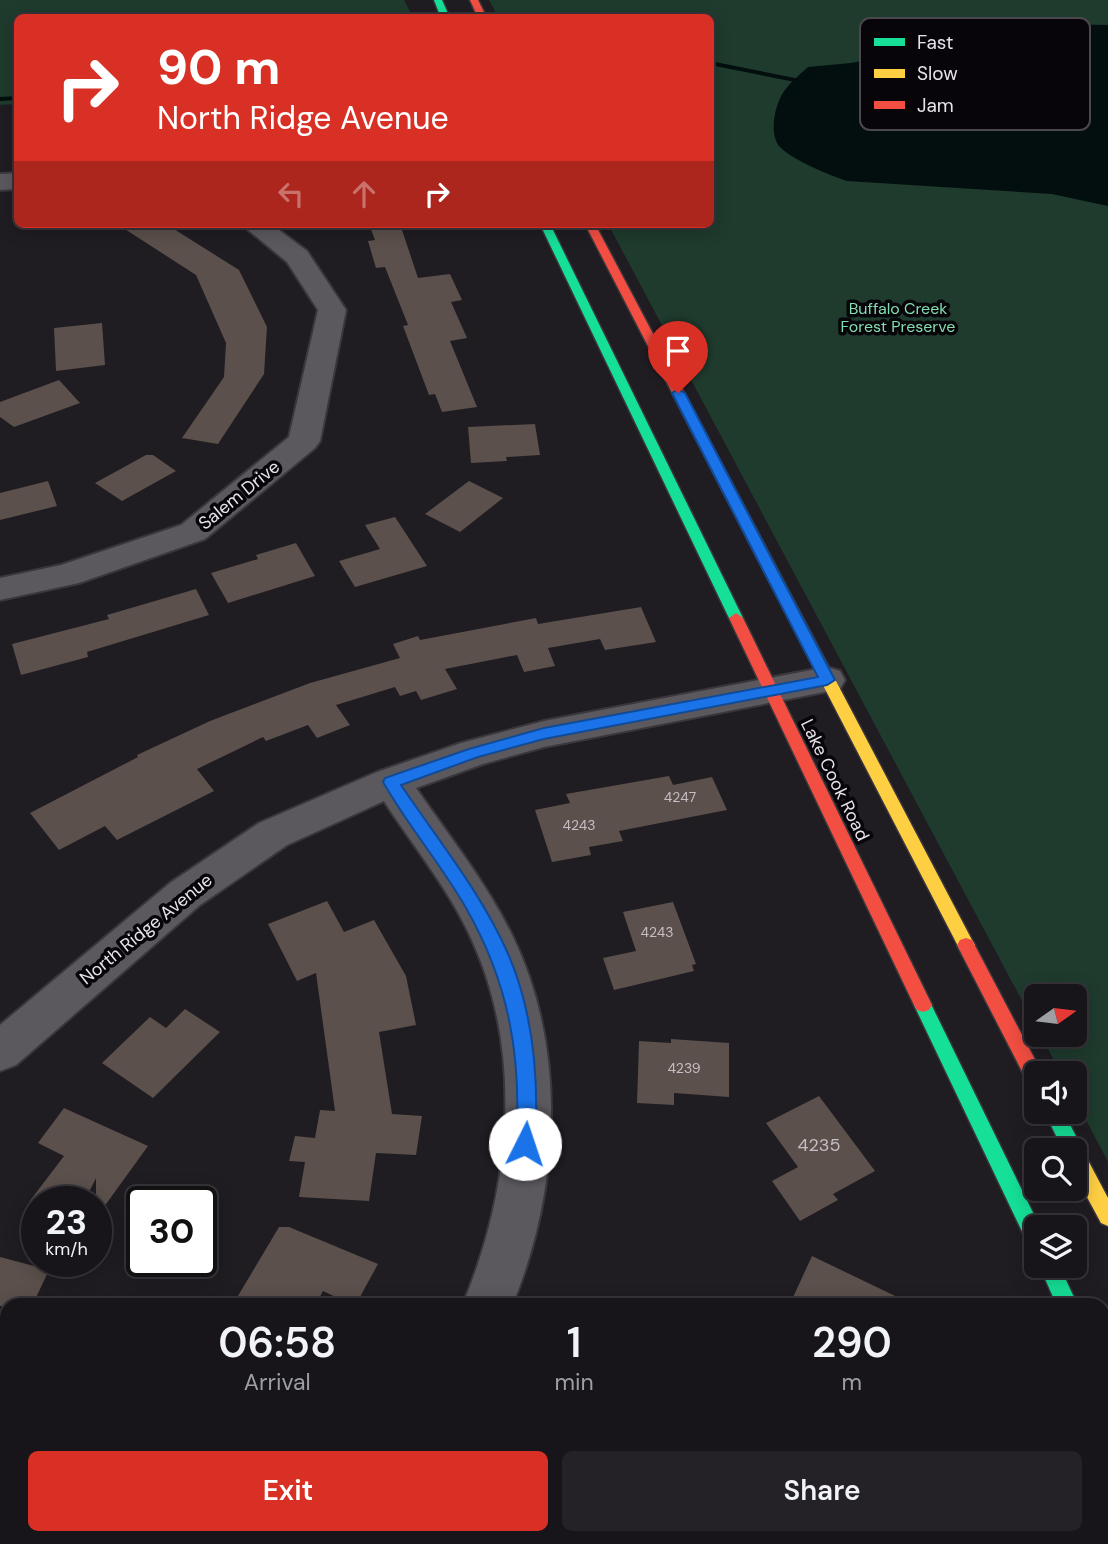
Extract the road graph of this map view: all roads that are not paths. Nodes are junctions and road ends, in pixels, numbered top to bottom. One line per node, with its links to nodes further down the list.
1 (259, 228): 4 (street, Salem Drive)
2 (547, 228): 6 (main road, Lake Cook Road)
3 (592, 228): 5 (main road)
4 (0, 589)
5 (827, 680): 6 (street, North Ridge Avenue); 9 (main road)
6 (771, 690): 7 (street, North Ridge Avenue); 11 (main road, Lake Cook Road)
7 (391, 782): 8 (street, North Ridge Avenue); 14 (street)
8 (0, 1052)
9 (1027, 1061)
10 (1087, 1176): 12 (main road)
11 (1024, 1215)
12 (1108, 1217)
13 (1055, 1278): 15 (main road)
14 (490, 1298)
15 (1064, 1298)

